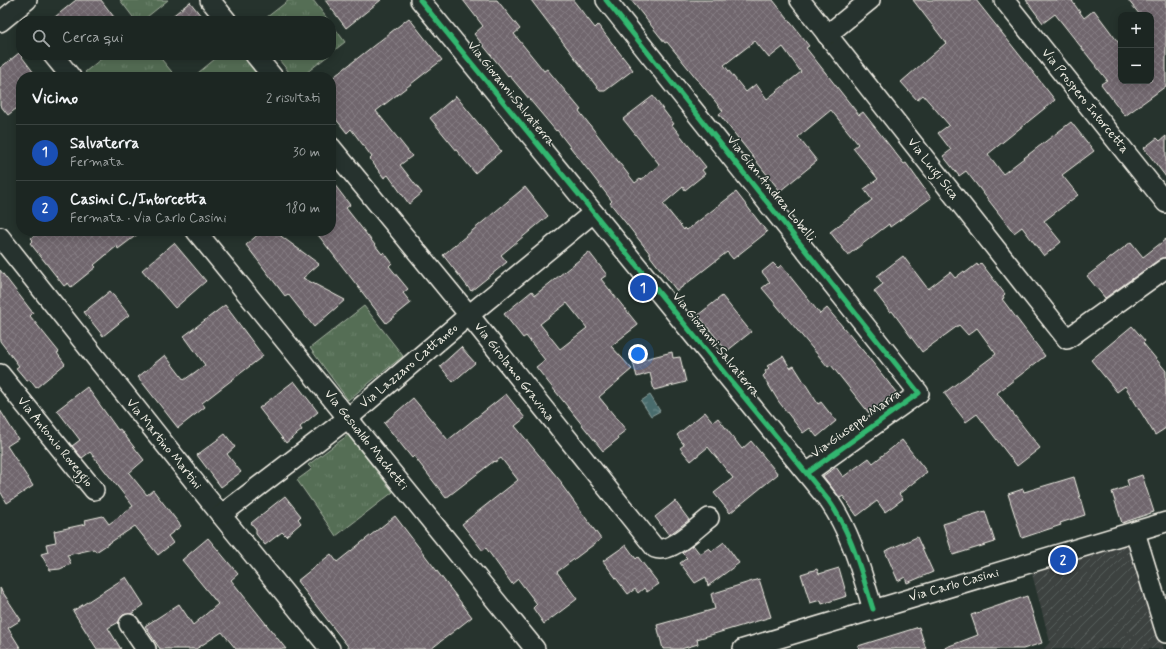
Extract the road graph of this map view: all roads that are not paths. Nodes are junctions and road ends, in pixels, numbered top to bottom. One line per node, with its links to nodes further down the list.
1 (210, 0): 8 (street)
2 (420, 0): 17 (street, Via Giovanni Salvaterra)
3 (606, 0): 23 (street, Via Gian Andrea Lobelli)
4 (800, 0): 10 (street, Via Luigi Sica)
5 (870, 0): 10 (street)
6 (1004, 0): 16 (street, Via Prospero Intorcetta)
7 (19, 8): 9 (street)
8 (223, 16)
9 (0, 22)
10 (827, 34): 20 (street, Via Luigi Sica)
11 (57, 60): 13 (street)
12 (259, 60): 14 (street)
13 (67, 72)
14 (269, 72)
15 (336, 153): 21 (street, Via Girolamo Gravina)
16 (1166, 203)
17 (593, 213): 21 (street, Via Lazzaro Cattaneo); 25 (street, Via Giovanni Salvaterra)
18 (200, 236): 24 (street, Via Gesualdo Machetti)
19 (0, 237): 27 (street, Via Martino Martini)
20 (1166, 268)
21 (469, 315): 24 (street, Via Lazzaro Cattaneo); 28 (street, Via Girolamo Gravina)
22 (0, 374): 26 (street, Via Antonio Roveggio)
23 (918, 393): 25 (street, Via Giuseppe Marra)
24 (348, 418): 27 (street, Via Lazzaro Cattaneo); 36 (street, Via Gesualdo Machetti)
25 (807, 473): 31 (street, Via Giovanni Salvaterra)
26 (94, 490)
27 (221, 515): 35 (street, Via Martino Martini)
28 (709, 518)
29 (1166, 522): 30 (street, Via Carlo Casini)
30 (1135, 532): 31 (street, Via Carlo Casini); 33 (street)
31 (873, 609): 37 (street, Via Carlo Casini)
32 (128, 624): 34 (street)
33 (1166, 632)
34 (146, 649)
35 (330, 649)
36 (535, 649)
37 (743, 649)

